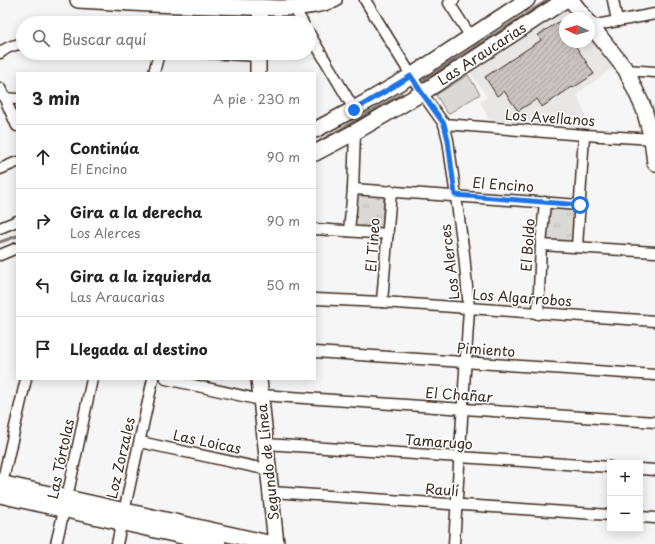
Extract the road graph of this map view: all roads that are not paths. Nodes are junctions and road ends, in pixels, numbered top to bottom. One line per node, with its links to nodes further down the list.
1 (78, 0): 9 (street)
2 (334, 0): 11 (street)
3 (364, 0): 29 (street, Los Alerces)
4 (454, 0): 19 (street)
5 (527, 0): 19 (street, Las Araucarias)
6 (565, 0): 31 (street, Las Araucarias)
7 (571, 0): 12 (street)
8 (613, 0): 16 (street)
9 (152, 2): 10 (street)
10 (261, 8): 11 (street); 14 (street)
11 (294, 8): 15 (street)
12 (580, 12)
13 (655, 14): 16 (street)
14 (260, 16)
15 (299, 16)
16 (618, 21): 17 (street)
17 (595, 22)
18 (595, 31): 25 (street)
19 (471, 37): 29 (street, Las Araucarias)
20 (16, 45): 22 (street)
21 (316, 45): 34 (street)
22 (0, 53)
23 (157, 60): 26 (street)
24 (258, 60): 27 (street)
25 (626, 70): 28 (street); 40 (street)
26 (154, 72)
27 (258, 72)
28 (655, 72)
29 (411, 76): 31 (street, Los Alerces); 34 (street, Las Araucarias)
30 (0, 88): 33 (street)
31 (422, 93): 36 (street, Los Alerces); 38 (street, Las Araucarias)
32 (16, 99): 33 (street)
33 (4, 104): 35 (street)
34 (354, 110): 37 (street, Las Araucarias)
35 (16, 124)
36 (444, 124): 39 (street, Los Avellanos); 47 (street, Los Alerces)
37 (316, 129)
38 (356, 132): 41 (street, Las Araucarias); 45 (street, El Tineo)
39 (584, 135): 40 (street, Los Avellanos); 49 (street)
40 (653, 139): 43 (street)
41 (316, 152)
42 (16, 162): 44 (street)
43 (655, 163)
44 (0, 169)
45 (353, 189): 46 (street, El Encino); 53 (street, El Tineo)
46 (391, 191): 47 (street, El Encino); 54 (street, El Tineo)
47 (455, 195): 48 (street, El Encino); 62 (street, Los Alerces)
48 (545, 202): 49 (street, El Encino); 55 (street, El Boldo)
49 (580, 205): 56 (street)
50 (16, 222): 51 (street)
51 (0, 228)
52 (316, 229): 53 (street)
53 (349, 231): 54 (street)
54 (388, 234): 61 (street, El Tineo)
55 (541, 245): 56 (street); 63 (street, El Boldo)
56 (576, 247): 58 (street)
57 (16, 248): 59 (street)
58 (655, 252)
59 (0, 255)
60 (316, 299): 61 (street, Los Algarrobos)
61 (382, 302): 62 (street, Los Algarrobos)
62 (469, 309): 63 (street, Los Algarrobos); 66 (street, Los Alerces)
63 (538, 314): 64 (street, Los Algarrobos)
64 (655, 321)
65 (316, 352): 66 (street, Pimiento)
66 (466, 362): 67 (street, Pimiento); 74 (street, Los Alerces)
67 (655, 375)
68 (26, 380): 83 (street)
69 (92, 380): 85 (street, Las Tórtolas)
70 (153, 380): 76 (street, Loz Zorzales)
71 (171, 380): 73 (street, El Chañar)
72 (259, 380): 73 (street, Segundo de Línea)
73 (261, 397): 74 (street, El Chañar); 77 (street, Segundo de Línea)
74 (463, 409): 75 (street, El Chañar); 78 (street, Los Alerces)
75 (655, 422)
76 (140, 442): 81 (street, Las Loicas); 88 (street, Loz Zorzales)
77 (266, 444): 78 (street, Tamarugo); 81 (street, Segundo de Línea)
78 (460, 457): 79 (street, Tamarugo); 86 (street, Los Alerces)
79 (607, 467)
80 (643, 469): 82 (street)
81 (269, 470): 84 (street, Segundo de Línea)
82 (655, 470)
83 (1, 489): 85 (street)
84 (271, 492): 86 (street, Raulí); 96 (street, Segundo de Línea)
85 (65, 504): 88 (street); 92 (street, Las Tórtolas)
86 (456, 505): 87 (street, Raulí); 97 (street, Los Alerces)
87 (607, 515)
88 (123, 516): 91 (street); 93 (street, Loz Zorzales); 95 (street)
89 (643, 517): 90 (street)
90 (655, 518)
91 (185, 541): 94 (street)
92 (56, 544)
93 (117, 544)
94 (218, 544)
95 (269, 544)
96 (276, 544)
97 (454, 544)

